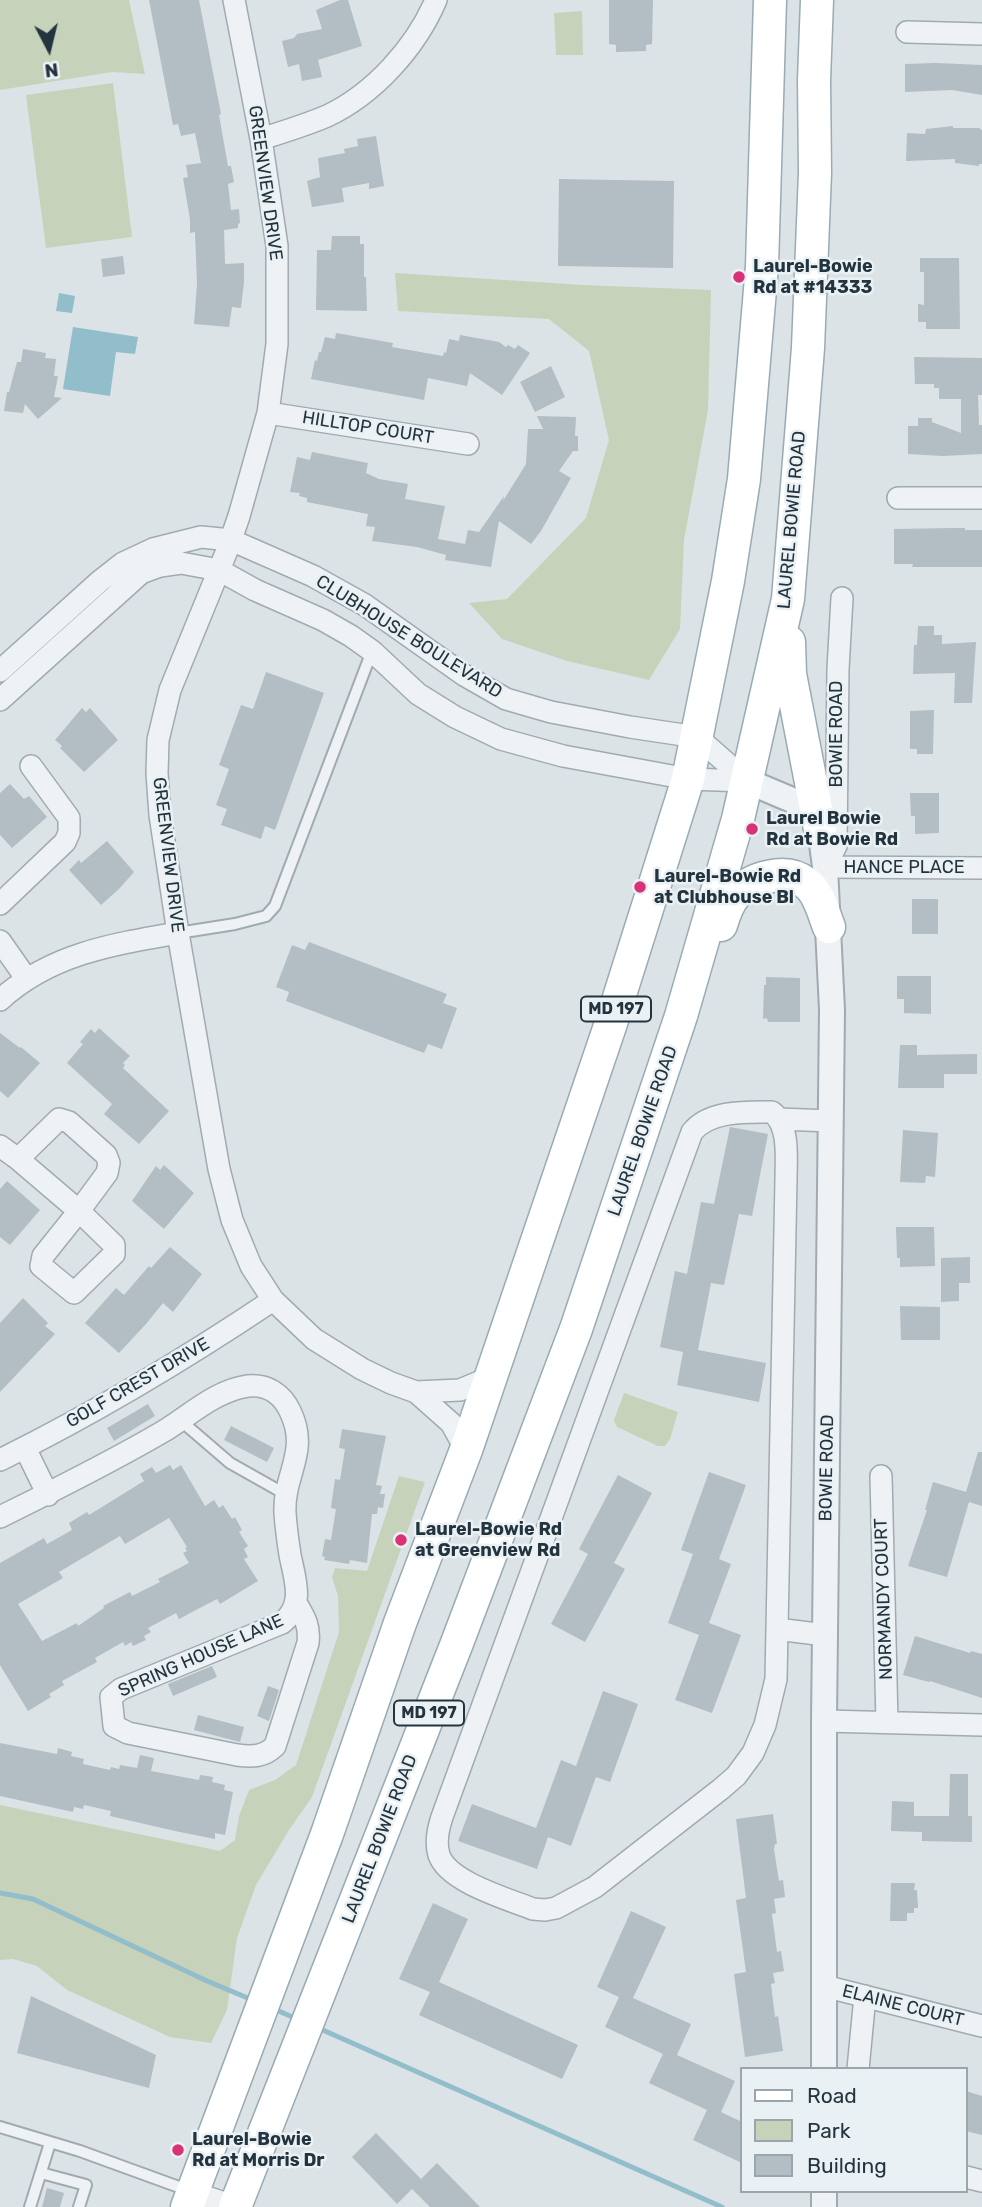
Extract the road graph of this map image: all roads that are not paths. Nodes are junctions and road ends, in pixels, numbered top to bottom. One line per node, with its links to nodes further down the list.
1 (234, 0): 7 (street, GREENVIEW DRIVE)
2 (436, 0): 7 (street)
3 (770, 0): 19 (main road, MD 197)
4 (817, 0): 14 (main road, LAUREL BOWIE ROAD / MD 197)
5 (907, 32): 6 (street)
6 (982, 34)
7 (261, 139): 8 (street, GREENVIEW DRIVE)
8 (268, 412): 9 (street, HILLTOP COURT); 12 (street, GREENVIEW DRIVE)
9 (468, 444)
10 (898, 498): 11 (street)
11 (982, 498)
12 (231, 540): 13 (street, GREENVIEW DRIVE); 17 (street); 19 (street, CLUBHOUSE BOULEVARD)
13 (219, 570): 16 (street, CLUBHOUSE BOULEVARD); 18 (street, CLUBHOUSE BOULEVARD); 28 (street, GREENVIEW DRIVE)
14 (788, 598): 22 (main road, LAUREL BOWIE ROAD / MD 197); 23 (main road)
15 (842, 598): 24 (street, BOWIE ROAD)
16 (372, 651): 21 (street, CLUBHOUSE BOULEVARD); 28 (lane)
17 (0, 671)
18 (0, 700)
19 (697, 737): 21 (main road, MD 197); 22 (street)
20 (31, 766): 26 (street)
21 (688, 779): 22 (street, CLUBHOUSE BOULEVARD); 38 (main road, MD 197)
22 (747, 781): 23 (street); 32 (main road, LAUREL BOWIE ROAD / MD 197)
23 (820, 829): 24 (street, BOWIE ROAD)
24 (825, 867): 25 (street, HANCE PLACE); 27 (street, BOWIE ROAD)
25 (982, 868)
26 (0, 904)
27 (829, 927): 32 (main road); 34 (street, BOWIE ROAD)
28 (178, 933): 30 (street); 37 (street, GREENVIEW DRIVE)
29 (0, 941): 30 (street)
30 (26, 978): 31 (street)
31 (0, 1000)
32 (681, 1016): 65 (main road, LAUREL BOWIE ROAD / MD 197)
33 (779, 1119): 34 (street); 49 (street); 49 (street)
34 (831, 1121): 50 (street, BOWIE ROAD)
35 (0, 1146): 36 (street)
36 (19, 1159): 36 (street)
37 (273, 1300): 39 (street, GREENVIEW DRIVE); 41 (street, GOLF CREST DRIVE)
38 (491, 1377): 39 (street); 42 (main road, MD 197)
39 (416, 1392): 42 (street, GREENVIEW DRIVE)
40 (180, 1420): 45 (lane); 45 (street, SPRING HOUSE LANE); 46 (street, SPRING HOUSE LANE)
41 (25, 1448): 43 (street, GOLF CREST DRIVE); 46 (street)
42 (466, 1450): 62 (main road, MD 197)
43 (0, 1460)
44 (881, 1476): 52 (street, NORMANDY COURT)
45 (285, 1494): 48 (street, SPRING HOUSE LANE)
46 (48, 1495): 47 (street, SPRING HOUSE LANE)
47 (0, 1517)
48 (296, 1603): 48 (street, SPRING HOUSE LANE)
49 (777, 1629): 50 (street)
50 (825, 1635): 51 (street, BOWIE ROAD)
51 (824, 1721): 52 (street); 54 (street, BOWIE ROAD)
52 (887, 1722): 53 (street)
53 (982, 1725)
54 (824, 1986): 55 (street, ELAINE COURT); 57 (street, BOWIE ROAD)
55 (865, 1996): 56 (street, ELAINE COURT); 58 (street)
56 (982, 2025)
57 (824, 2067)
58 (858, 2067)
59 (0, 2127): 60 (lane)
60 (50, 2143): 61 (lane); 62 (lane)
61 (41, 2173): 63 (lane); 64 (lane)
62 (190, 2199): 65 (street)
63 (30, 2207)
64 (79, 2207)
65 (235, 2207)

